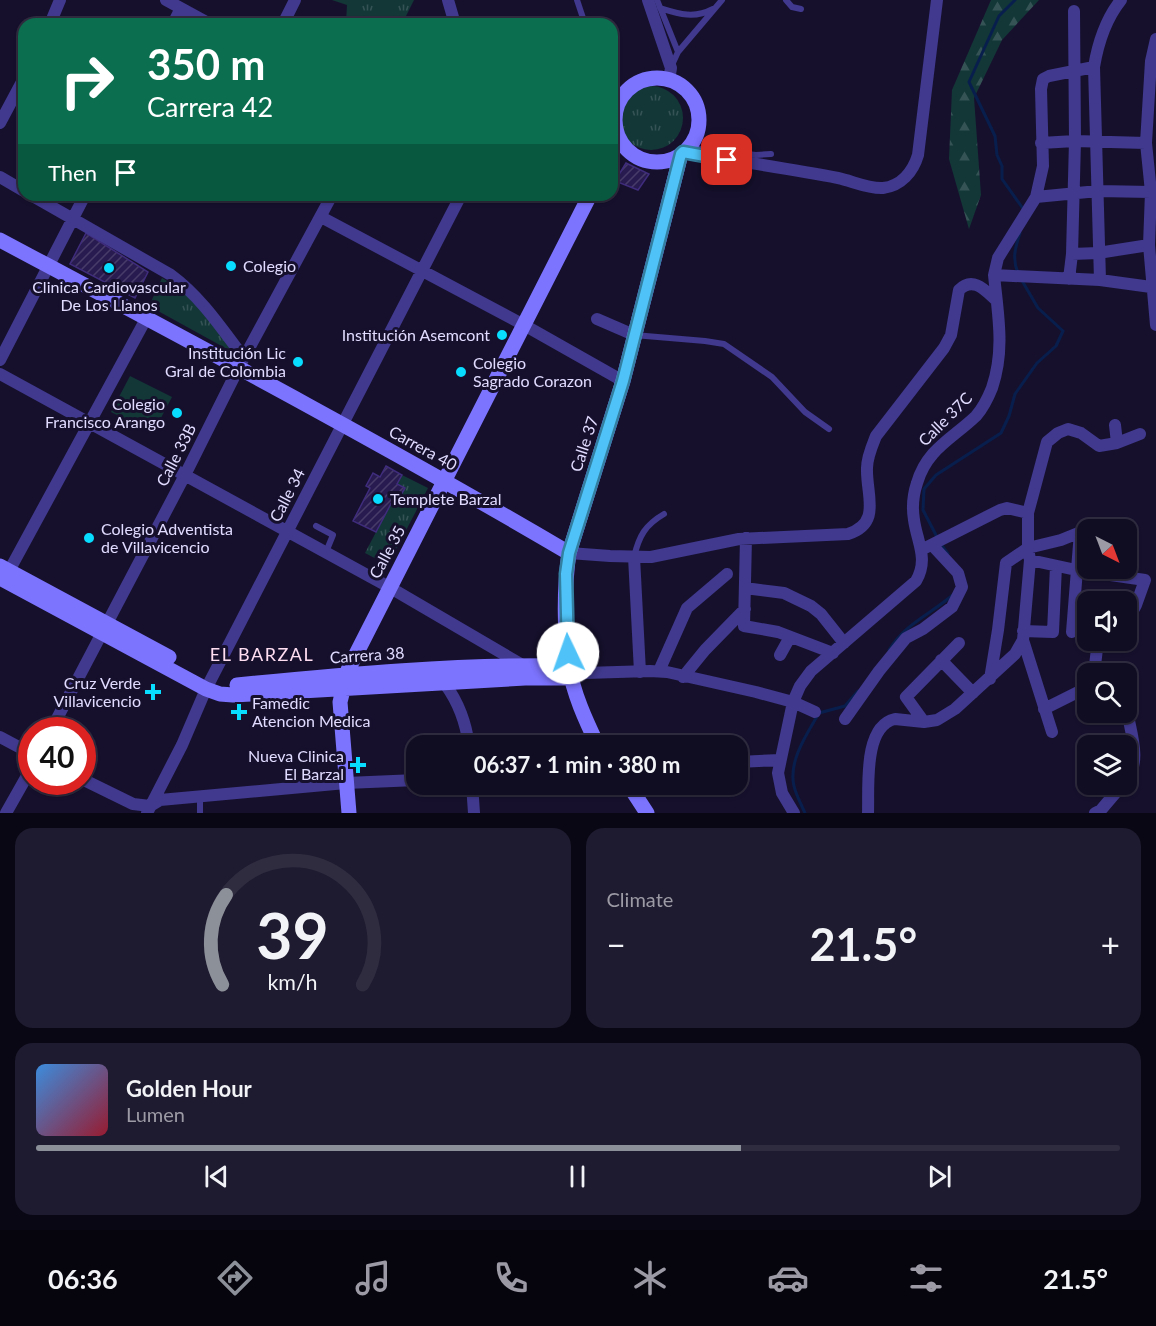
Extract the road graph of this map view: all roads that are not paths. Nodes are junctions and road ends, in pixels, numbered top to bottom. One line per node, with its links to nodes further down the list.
1 (60, 0): 17 (street)
2 (166, 0): 13 (street)
3 (295, 0): 20 (street)
4 (448, 0): 21 (street)
5 (577, 0): 22 (lane)
6 (648, 0): 28 (street)
7 (657, 0): 14 (lane)
8 (722, 0): 12 (lane)
9 (786, 0): 15 (lane)
10 (937, 0): 38 (street)
11 (1121, 0): 26 (street)
12 (716, 7): 14 (lane); 24 (lane)
13 (181, 8): 18 (street); 19 (street)
14 (660, 8): 24 (lane)
15 (801, 9)
16 (1074, 11): 27 (street)
17 (52, 18)
18 (176, 18)
19 (199, 18)
20 (286, 18)
21 (453, 18)
22 (583, 18)
23 (1156, 40): 25 (street)
24 (678, 52): 28 (lane)
25 (1154, 61): 31 (street)
26 (1094, 67): 27 (street); 34 (street)
27 (1075, 72): 33 (street); 35 (street, Calle 37C)
28 (670, 74): 30 (street); 38 (street)
29 (18, 89): 32 (street)
30 (618, 93)
31 (1153, 107): 36 (street)
32 (0, 123)
33 (1074, 141): 34 (street); 35 (street); 44 (street)
34 (1096, 141): 36 (street); 42 (street)
35 (1041, 143): 45 (street, Calle 37C)
36 (1146, 143): 43 (street)
37 (618, 149): 38 (street)
38 (684, 151): 39 (lane); 68 (street, Calle 37)
39 (771, 154)
40 (0, 177): 41 (street)
41 (18, 188)
42 (1098, 191): 43 (street); 44 (street); 55 (street)
43 (1151, 192): 54 (street)
44 (1072, 194): 45 (street); 56 (street)
45 (1036, 197): 59 (street, Calle 37C)
46 (42, 201): 52 (street)
47 (82, 201): 52 (street)
48 (329, 201): 51 (street, Calle 33B)
49 (458, 201): 58 (street, Calle 34)
50 (587, 201): 66 (street, Calle 35)
51 (321, 218): 58 (street); 70 (street, Calle 33B)
52 (73, 219): 57 (street); 70 (street)
53 (0, 240): 57 (street, Carrera 40)
54 (1149, 245): 55 (street); 62 (street)
55 (1098, 253): 56 (street); 61 (street)
56 (1072, 254): 60 (street)
57 (49, 266): 64 (street, Carrera 40); 69 (street)
58 (422, 270): 66 (street); 74 (street, Calle 34)
59 (994, 275): 60 (street); 63 (street, Calle 37C)
60 (1069, 279): 61 (street)
61 (1100, 280): 62 (street)
62 (1151, 287): 67 (street)
63 (996, 300): 86 (street, Carrera 40); 87 (street, Calle 37C)
64 (147, 317): 70 (street, Carrera 40); 73 (street)
65 (597, 319): 68 (street)
66 (524, 325): 72 (street); 80 (street, Calle 35)
67 (1156, 325)
68 (634, 335): 72 (street, Calle 37); 76 (lane)
69 (0, 360)
70 (242, 363): 74 (street, Carrera 40); 79 (street, Calle 33B)
71 (0, 374): 73 (street)
72 (623, 381): 89 (street, Calle 37)
73 (89, 423): 79 (street); 96 (street)
74 (342, 424): 80 (street, Carrera 40); 84 (street, Calle 34)
75 (1115, 425): 78 (street)
76 (829, 429)
77 (1140, 434): 78 (street)
78 (1117, 443): 81 (street)
79 (185, 475): 84 (street); 101 (street, Calle 33B)
80 (445, 480): 89 (street, Carrera 40); 97 (street, Calle 35)
81 (1028, 513): 87 (street); 90 (street)
82 (664, 514): 91 (lane)
83 (316, 526): 88 (lane)
84 (287, 531): 88 (street); 117 (street, Calle 34)
85 (1077, 533): 90 (street)
86 (746, 538): 91 (street, Carrera 40); 98 (street)
87 (930, 546): 106 (street, Calle 37C); 125 (street)
88 (326, 553): 97 (street)
89 (569, 553): 91 (street, Carrera 40); 112 (street, Calle 37)
90 (1029, 554): 93 (street); 103 (street); 115 (street)
91 (634, 557): 113 (street)
92 (1077, 560): 94 (street)
93 (1056, 566): 94 (street); 103 (street)
94 (1076, 570): 99 (street); 102 (street)
95 (727, 573): 110 (street)
96 (3, 577): 101 (street, Carrera 38)
97 (388, 587): 111 (street); 116 (street, Calle 35)
98 (745, 588): 100 (street); 106 (street)
99 (1137, 602)
100 (745, 609): 104 (street); 114 (street)
101 (104, 628): 117 (street, Carrera 38); 124 (street, Calle 33B)
102 (1072, 632)
103 (1023, 636): 115 (street); 122 (street)
104 (790, 637): 107 (street); 108 (street)
105 (959, 643): 109 (street)
106 (844, 644): 107 (street, Calle 37C)
107 (833, 653): 121 (street, Calle 37C)
108 (780, 655)
109 (941, 660): 120 (street); 126 (street)
110 (659, 671): 113 (street, Carrera 38); 114 (street, Carrera 38)
111 (525, 672): 112 (street, Carrera 38); 116 (street, Carrera 38); 118 (street, Carrera 38)
112 (576, 672): 113 (street, Carrera 38); 129 (street, Calle 37)
113 (640, 672)
114 (683, 677): 121 (street, Carrera 38)
115 (990, 679): 120 (street)
116 (345, 681): 117 (street, Carrera 38); 118 (street, Carrera 38); 135 (street, Calle 35)
117 (209, 684): 142 (street, Calle 34)
118 (445, 684): 128 (street)
119 (1077, 692): 122 (street)
120 (973, 693): 126 (street)
121 (793, 702): 123 (street, Carrera 38); 132 (street, Calle 37C)
122 (1044, 709): 127 (street)
123 (815, 712)
124 (58, 717)
125 (845, 719)
126 (924, 722): 149 (street)
127 (1052, 732)
128 (468, 735)
129 (593, 735)
130 (0, 737): 131 (street)
131 (18, 747)
132 (780, 760): 133 (street); 148 (street, Calle 37C)
133 (748, 762)
134 (406, 780): 135 (street)
135 (346, 783): 141 (street); 145 (street, Calle 35)
136 (96, 786): 142 (street)
137 (18, 792): 143 (street)
138 (473, 795): 146 (street)
139 (635, 795): 147 (street)
140 (1114, 795): 150 (street)
141 (200, 797): 142 (street); 144 (lane)
142 (148, 810)
143 (6, 813)
144 (201, 813)
145 (349, 813)
146 (474, 813)
147 (647, 813)
148 (794, 813)
149 (868, 813)
150 (1095, 813)

